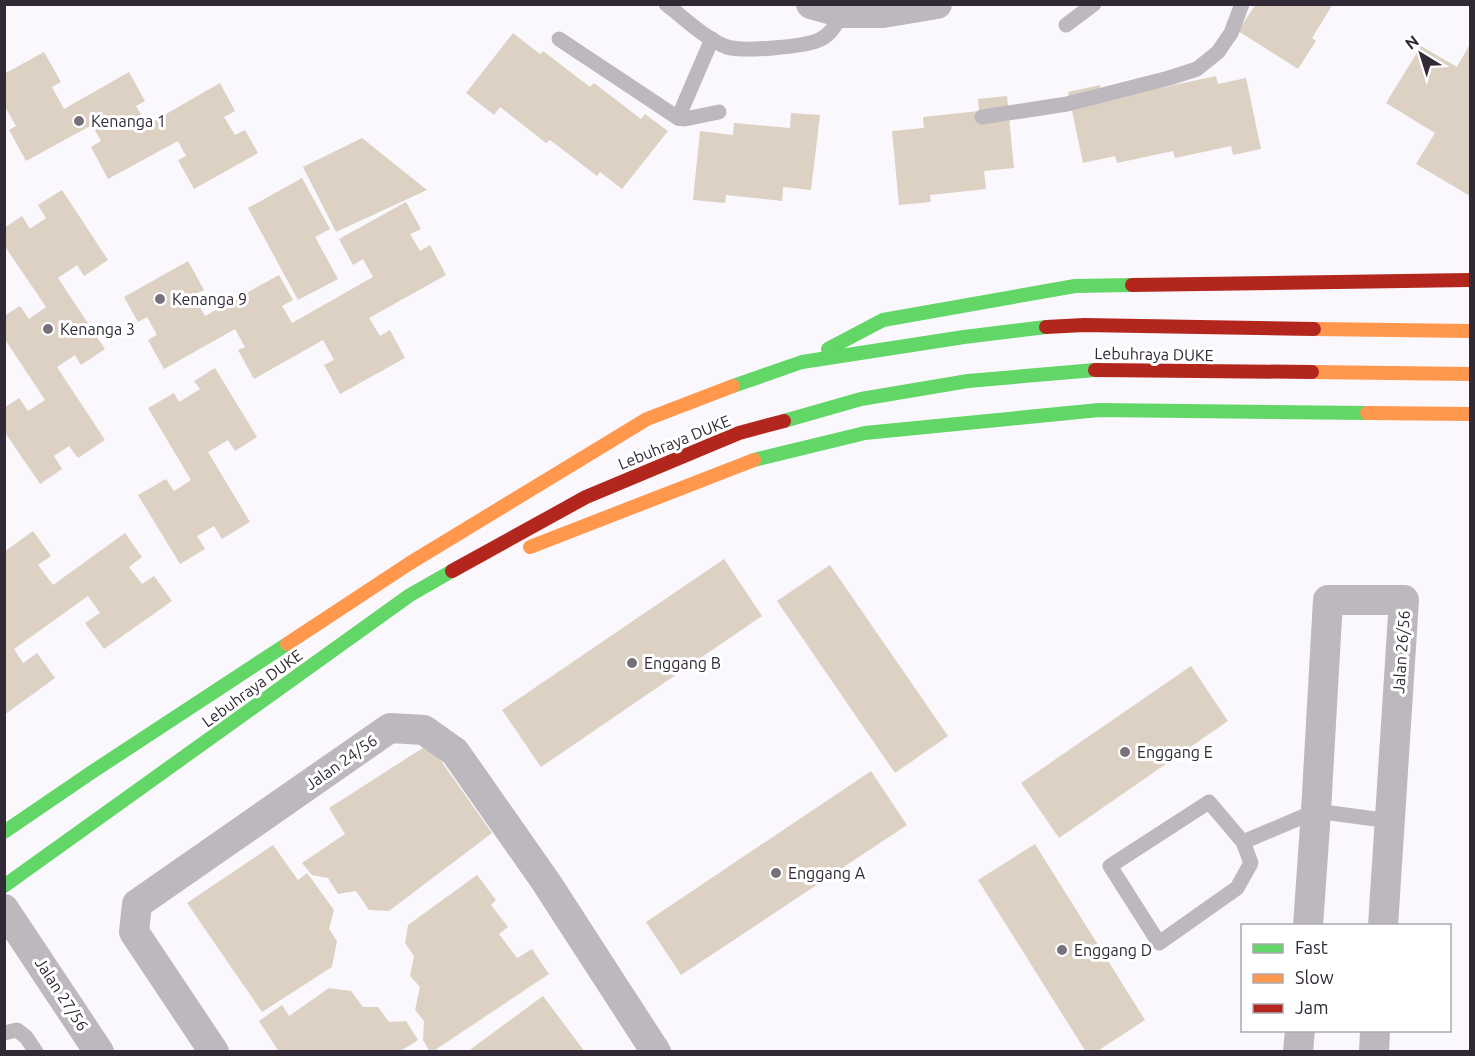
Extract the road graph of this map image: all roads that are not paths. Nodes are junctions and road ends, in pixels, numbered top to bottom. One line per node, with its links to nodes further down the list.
1 (666, 4): 9 (lane)
2 (811, 4): 6 (street)
3 (937, 4): 6 (street)
4 (1094, 4): 7 (lane)
5 (1242, 4): 11 (lane)
6 (843, 13): 9 (lane)
7 (1066, 25)
8 (560, 39): 12 (lane)
9 (712, 39): 12 (lane)
10 (719, 112): 12 (lane)
11 (982, 117)
12 (678, 118)
13 (1470, 280): 15 (highway)
14 (1470, 332): 15 (highway, Lebuhraya DUKE)
15 (802, 362): 23 (highway, Lebuhraya DUKE)
16 (1470, 374): 20 (highway, Lebuhraya DUKE)
17 (1470, 414): 18 (highway)
18 (520, 551)
19 (498, 560): 20 (highway)
20 (410, 595): 25 (highway, Lebuhraya DUKE)
21 (1317, 811): 22 (lane); 22 (street, Jalan 26/56); 24 (lane); 27 (street, Jalan 26/56)
22 (1390, 821): 28 (street, Jalan 26/56)
23 (4, 832)
24 (1243, 842): 24 (lane)
25 (4, 886)
26 (4, 909): 33 (street, Jalan 27/56)
27 (1308, 924)
28 (1383, 924)
29 (1300, 1032): 36 (street)
30 (1376, 1032): 37 (street)
31 (4, 1033): 32 (lane)
32 (36, 1052)
33 (99, 1052)
34 (213, 1052): 35 (street, Jalan 24/56)
35 (656, 1052)
36 (1298, 1052)
37 (1374, 1052)

